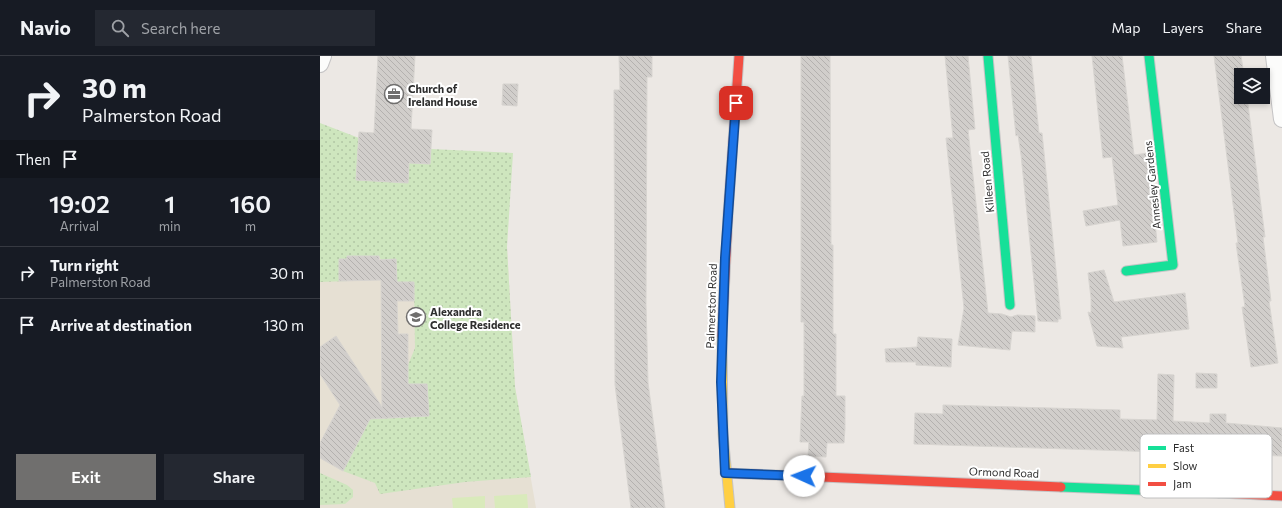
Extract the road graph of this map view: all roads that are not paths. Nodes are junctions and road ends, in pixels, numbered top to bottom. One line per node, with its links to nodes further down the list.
1 (322, 56): 6 (street)
2 (739, 56): 10 (street, Palmerston Road)
3 (988, 56): 9 (street, Killeen Road)
4 (1149, 56): 8 (street, Annesley Gardens)
5 (1274, 56): 7 (street)
6 (320, 64)
7 (1282, 119)
8 (1126, 271)
9 (1010, 306)
10 (725, 473): 11 (street, Ormond Road); 14 (street, Palmerston Road)
11 (1140, 490)
12 (1272, 496): 13 (street, Ormond Road)
13 (1282, 496)
14 (730, 508)

